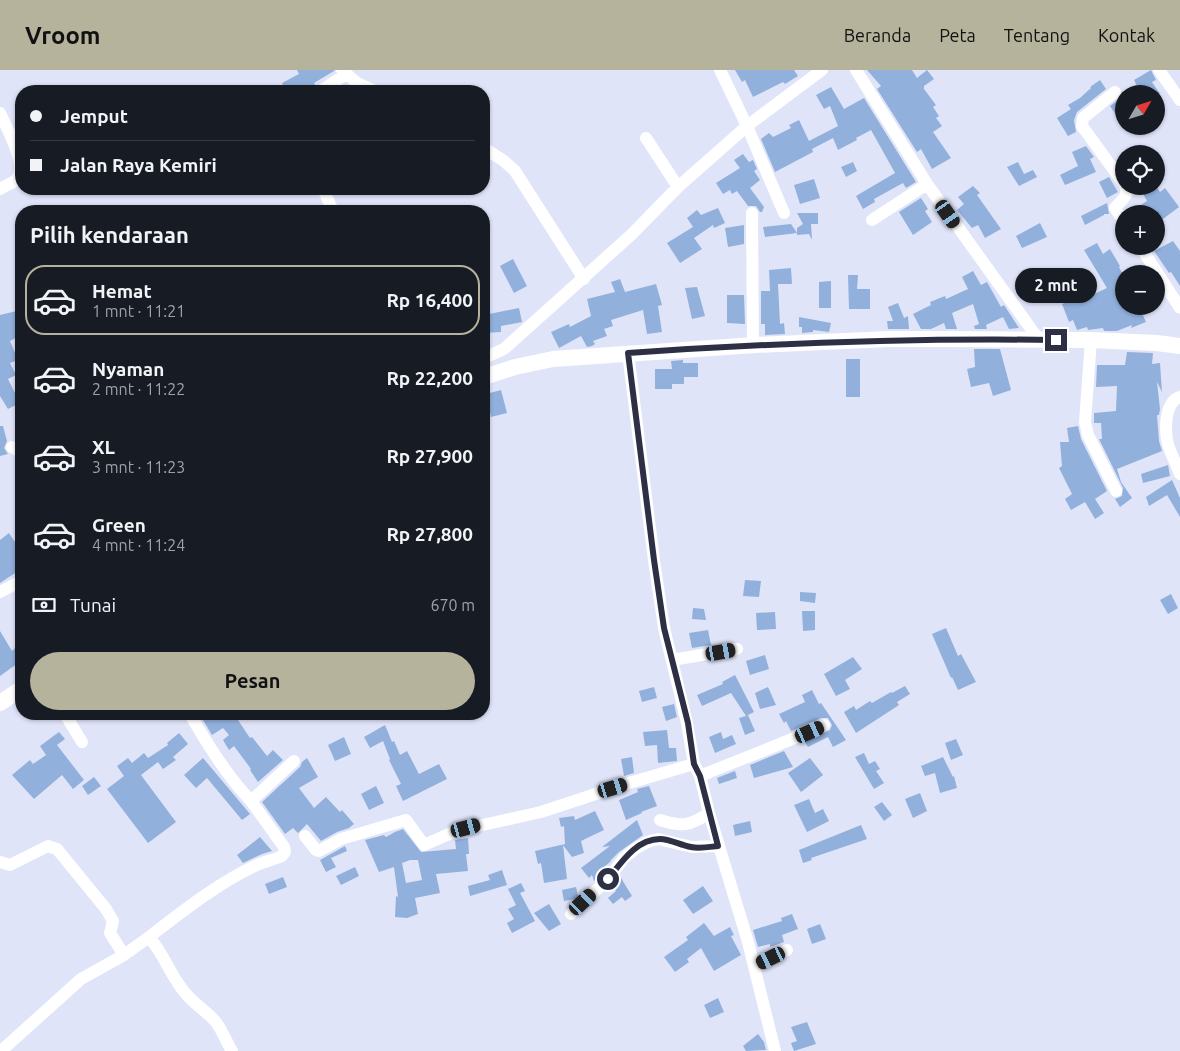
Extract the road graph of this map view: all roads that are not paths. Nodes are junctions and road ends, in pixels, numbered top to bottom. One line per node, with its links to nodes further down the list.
1 (720, 70): 11 (street)
2 (822, 70): 11 (street)
3 (856, 70): 17 (street)
4 (1159, 70): 9 (street)
5 (344, 72): 6 (street); 7 (street)
6 (328, 85)
7 (361, 85)
8 (1115, 92): 15 (street)
9 (1180, 100)
10 (0, 113): 13 (street)
11 (747, 126): 18 (street); 23 (street)
12 (646, 138): 18 (street)
13 (15, 148)
14 (490, 152): 26 (street)
15 (1115, 172)
16 (15, 180): 19 (street)
17 (927, 184): 24 (street); 28 (street)
18 (678, 187): 26 (street)
19 (0, 189)
20 (1127, 195): 21 (street)
21 (1118, 205)
22 (752, 213): 30 (street)
23 (784, 213)
24 (872, 220)
25 (1146, 255): 27 (street)
26 (584, 279): 33 (street)
27 (1180, 308)
28 (1039, 340): 29 (street); 30 (street)
29 (1091, 340): 31 (street); 38 (street)
30 (753, 345): 32 (street)
31 (1180, 346)
32 (628, 353): 33 (street); 42 (street)
33 (509, 356): 34 (street); 35 (street)
34 (490, 358)
35 (490, 372)
36 (1180, 398): 37 (street)
37 (1180, 474)
38 (1116, 491)
39 (15, 584): 40 (street)
40 (0, 592)
41 (737, 649): 42 (street)
42 (672, 660): 50 (street)
43 (15, 693): 44 (street)
44 (0, 703)
45 (68, 720): 48 (street)
46 (193, 720): 51 (street)
47 (824, 725): 50 (street)
48 (82, 742)
49 (294, 761): 51 (street)
50 (697, 770): 52 (street); 54 (street)
51 (251, 801): 58 (street)
52 (709, 813): 53 (street); 55 (street)
53 (660, 820)
54 (305, 836)
55 (718, 846): 57 (street); 61 (street)
56 (0, 862): 60 (street)
57 (571, 914)
58 (150, 937): 60 (street); 63 (street)
59 (787, 950): 61 (street)
60 (124, 955): 62 (street)
61 (754, 966): 64 (street)
62 (1, 1051)
63 (232, 1051)
64 (775, 1051)

